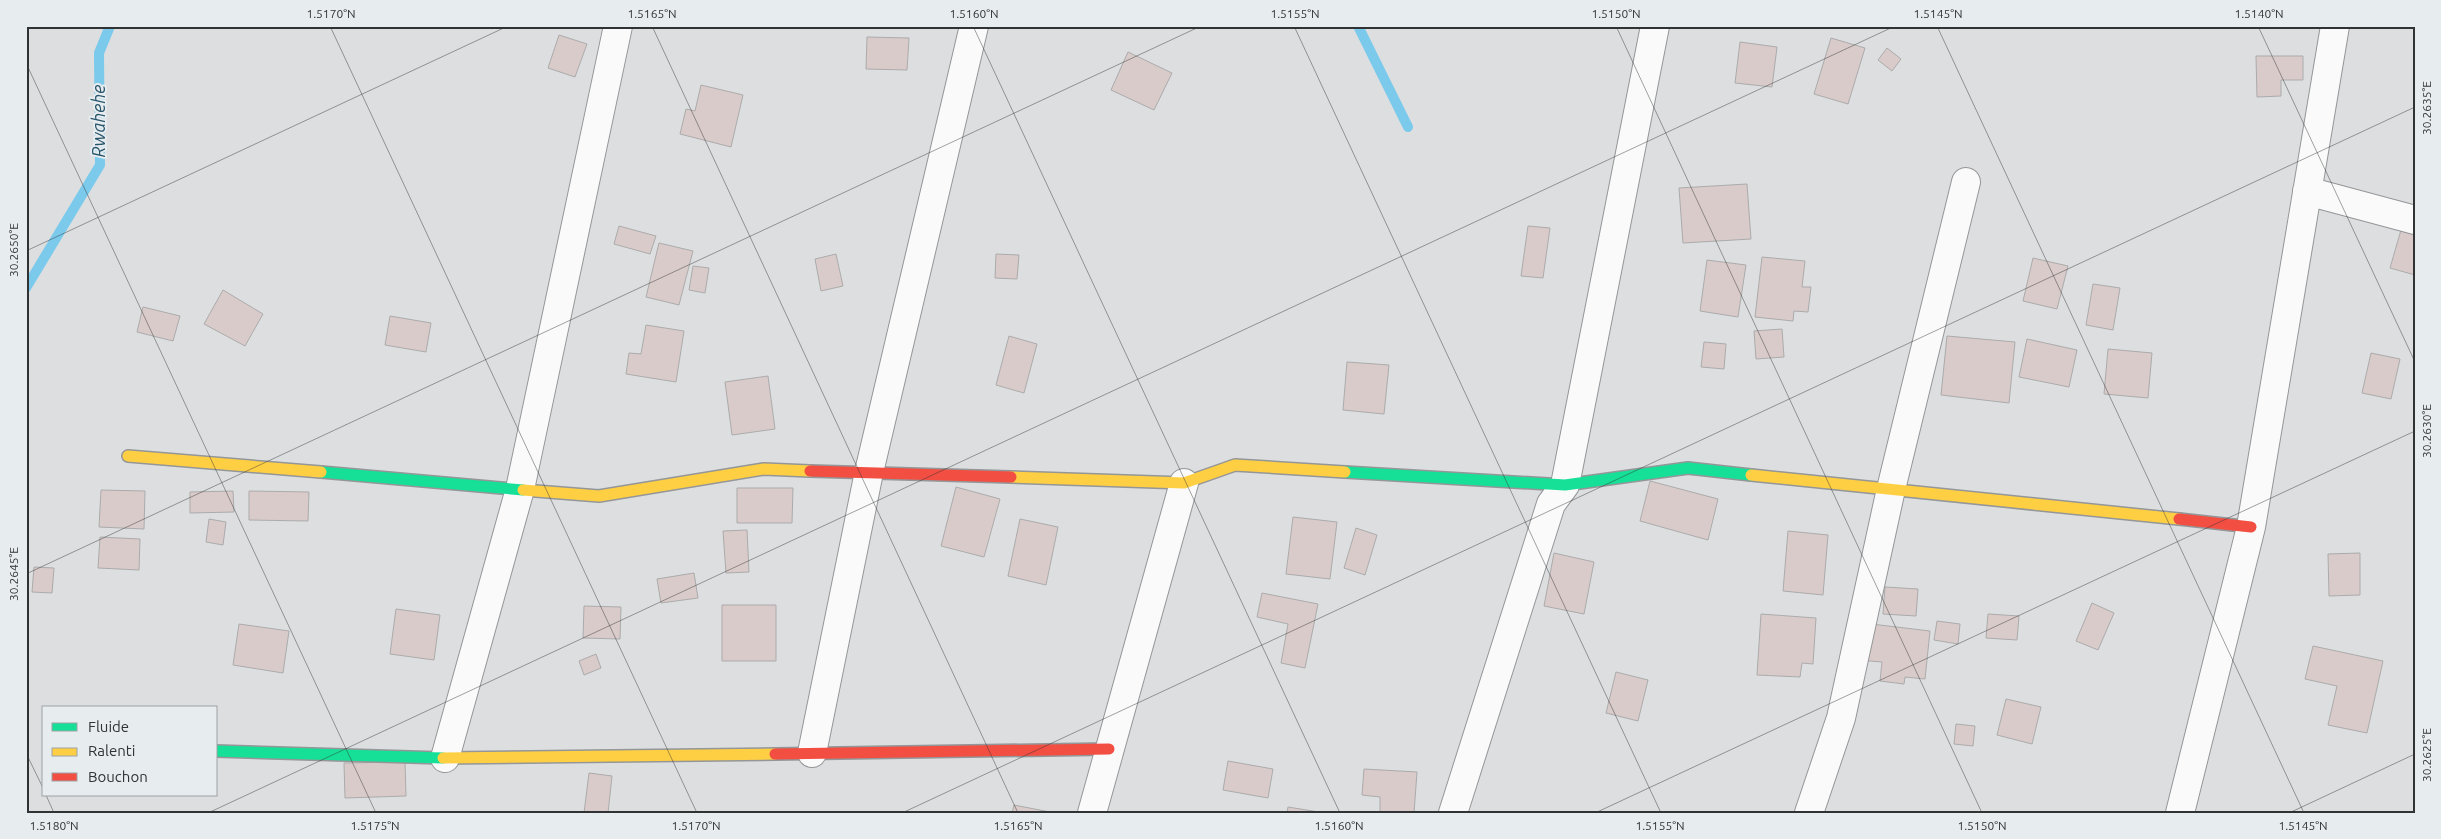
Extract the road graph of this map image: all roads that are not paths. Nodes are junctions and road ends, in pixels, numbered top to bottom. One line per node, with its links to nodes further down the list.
1 (618, 26): 12 (street)
2 (974, 26): 9 (street)
3 (1655, 26): 11 (street)
4 (2335, 26): 6 (street)
5 (1966, 182): 13 (street)
6 (2307, 191): 7 (street); 14 (street)
7 (2415, 220)
8 (128, 456): 12 (street)
9 (869, 472): 10 (street); 12 (street); 17 (street)
10 (1184, 483): 11 (street); 15 (street)
11 (1565, 485): 13 (street); 20 (street)
12 (520, 489): 18 (street)
13 (1891, 489): 14 (street); 21 (street)
14 (2251, 526): 22 (street)
15 (1109, 749): 17 (street); 19 (street)
16 (218, 751): 18 (street)
17 (812, 753): 18 (street)
18 (445, 758)
19 (1092, 813)
20 (1453, 813)
21 (1809, 813)
22 (2180, 813)

